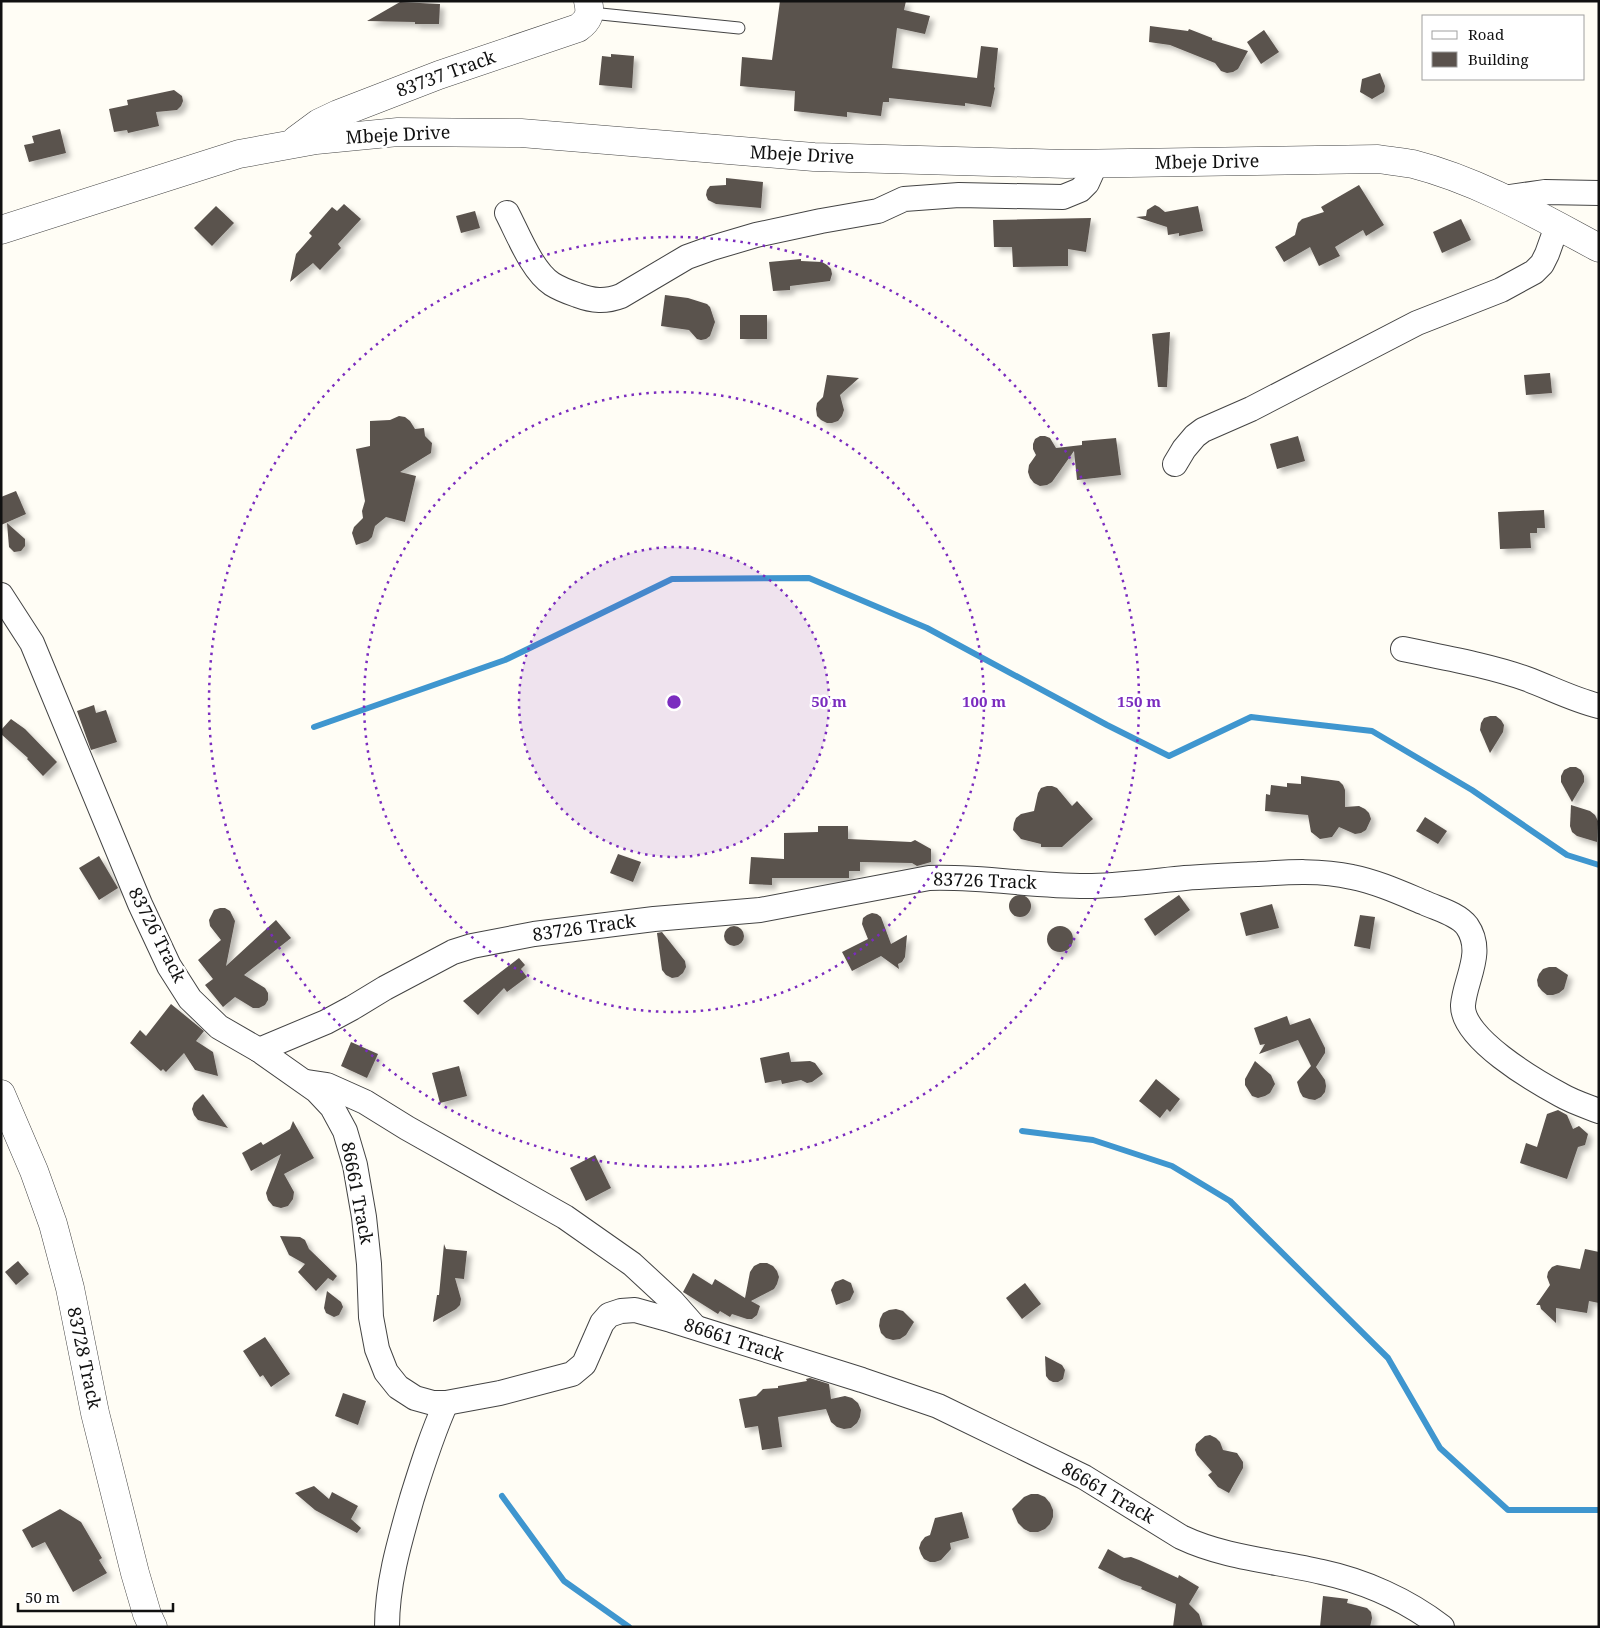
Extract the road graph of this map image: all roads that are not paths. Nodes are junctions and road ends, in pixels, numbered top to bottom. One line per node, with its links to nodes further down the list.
1 (589, 7): 2 (lane); 3 (street, 83737 Track)
2 (739, 28)
3 (291, 144): 4 (street, Mbeje Drive); 9 (street, Mbeje Drive)
4 (1096, 163): 6 (street, Mbeje Drive); 7 (street)
5 (1599, 193): 6 (street)
6 (1503, 198): 8 (street, Mbeje Drive)
7 (507, 213)
8 (1557, 226): 10 (street, Mbeje Drive); 11 (street)
9 (1, 230)
10 (1599, 248)
11 (1175, 464)
12 (1, 595): 15 (street, 83726 Track)
13 (1403, 649): 14 (street)
14 (1599, 706)
15 (259, 1050): 16 (street, 86661 Track); 18 (street, 83726 Track)
16 (302, 1081): 19 (street); 20 (street, 86661 Track)
17 (1, 1094): 21 (street, 83728 Track)
18 (1599, 1112)
19 (696, 1328): 20 (street, 86661 Track); 23 (street, 86661 Track)
20 (446, 1404): 22 (street)
21 (153, 1627)
22 (387, 1627)
23 (1442, 1627)

